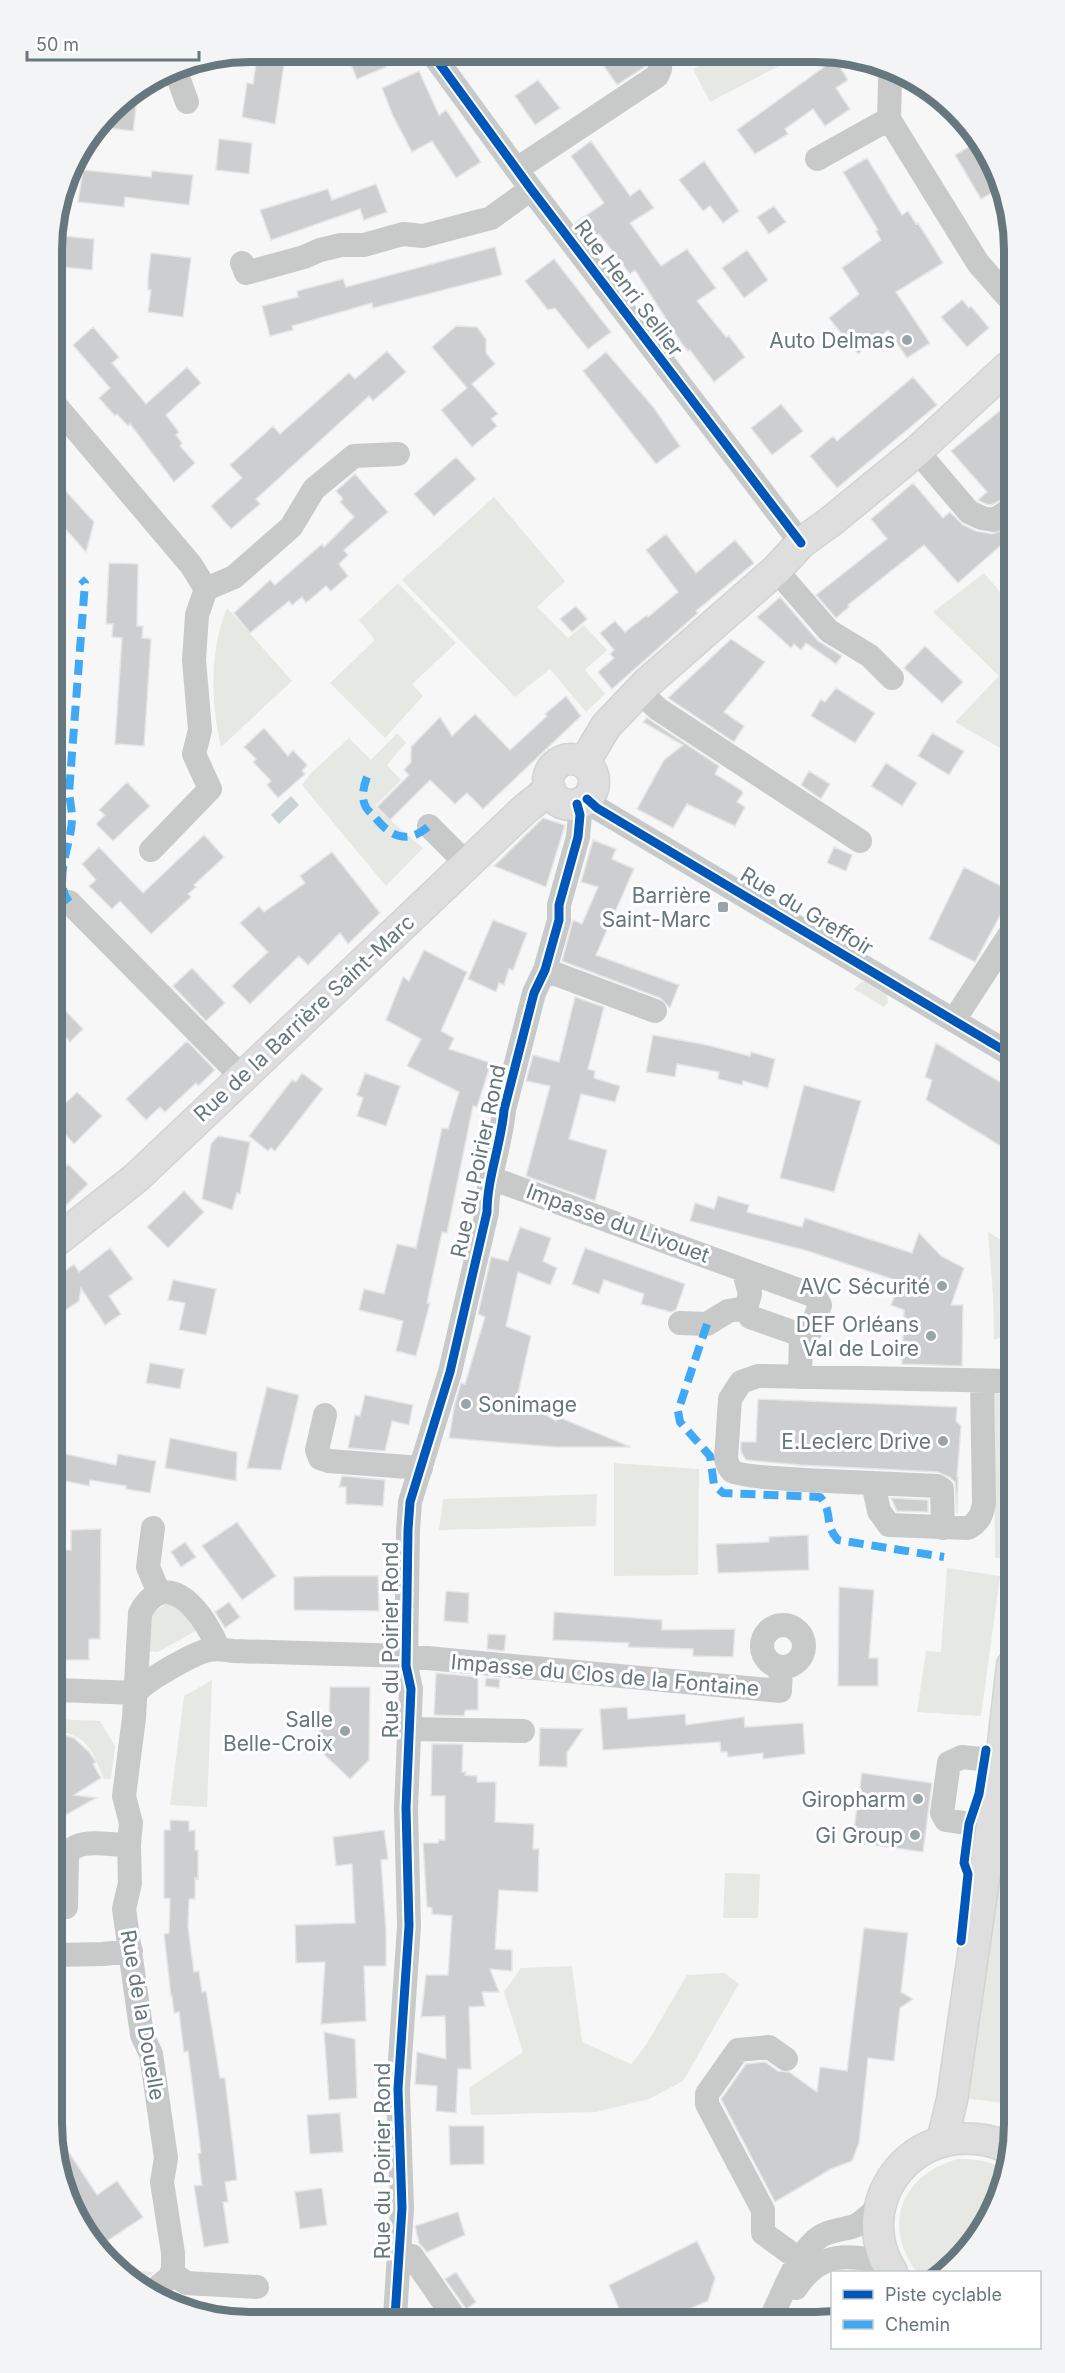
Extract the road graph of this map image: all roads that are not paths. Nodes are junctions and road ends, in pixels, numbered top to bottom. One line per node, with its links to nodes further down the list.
1 (438, 62): 8 (street, Rue Henri Sellier)
2 (660, 62): 8 (street)
3 (178, 76): 5 (street)
4 (891, 78): 6 (street)
5 (187, 102)
6 (889, 119): 7 (street); 11 (street)
7 (817, 159)
8 (517, 169): 9 (street, Rue Henri Sellier)
9 (531, 189): 10 (street); 17 (street, Rue Henri Sellier)
10 (242, 262)
11 (1004, 293)
12 (1004, 372): 14 (main road)
13 (62, 413): 19 (street)
14 (917, 451): 16 (street); 17 (main road)
15 (398, 454): 19 (street)
16 (1004, 513)
17 (801, 543): 18 (main road)
18 (776, 570): 20 (street); 21 (main road)
19 (206, 589): 29 (street)
20 (892, 678)
21 (639, 691): 22 (main road); 28 (street)
22 (584, 763): 23 (main road); 24 (main road)
23 (550, 789): 24 (main road); 30 (main road, Rue de la Barrière Saint-Marc)
24 (582, 802): 25 (street, Rue du Greffoir); 27 (street, Rue du Poirier Rond)
25 (618, 820): 27 (street); 35 (street, Rue du Greffoir)
26 (429, 826): 30 (street)
27 (578, 837): 33 (street, Rue du Poirier Rond)
28 (860, 841)
29 (151, 850)
30 (467, 864): 37 (main road, Rue de la Barrière Saint-Marc)
31 (69, 902): 37 (street)
32 (1004, 944): 35 (street)
33 (545, 970): 34 (street); 38 (street, Rue du Poirier Rond)
34 (655, 1011)
35 (954, 1020): 36 (street, Rue du Greffoir)
36 (1004, 1049)
37 (242, 1077): 39 (main road, Rue de la Barrière Saint-Marc)
38 (491, 1178): 40 (street, Impasse du Livouet); 48 (street, Rue du Poirier Rond)
39 (62, 1236)
40 (744, 1272): 41 (street); 43 (street, Impasse du Livouet)
41 (746, 1308): 42 (street); 43 (street)
42 (680, 1323)
43 (801, 1335): 44 (street)
44 (800, 1377): 45 (street); 49 (street)
45 (982, 1381): 46 (street); 51 (street)
46 (1003, 1381)
47 (325, 1415): 48 (street)
48 (421, 1468): 54 (street, Rue du Poirier Rond)
49 (873, 1483): 51 (street); 51 (street)
50 (153, 1528): 52 (street)
51 (943, 1528)
52 (159, 1593): 53 (street); 57 (street, Rue de la Douelle)
53 (218, 1648): 54 (street); 57 (street)
54 (406, 1656): 55 (street, Impasse du Clos de la Fontaine); 58 (street, Rue du Poirier Rond)
55 (781, 1667)
56 (62, 1690): 57 (street)
57 (136, 1693): 63 (street, Rue de la Douelle)
58 (410, 1729): 59 (street); 71 (street, Rue du Poirier Rond)
59 (523, 1731)
60 (1003, 1742): 61 (main road)
61 (1001, 1761): 62 (main road); 62 (street)
62 (992, 1827): 68 (main road)
63 (129, 1845): 64 (street); 65 (street, Rue de la Douelle)
64 (66, 1907)
65 (131, 1951): 66 (street); 74 (street, Rue de la Douelle)
66 (62, 1955)
67 (786, 2059): 72 (street)
68 (942, 2141): 69 (main road); 70 (main road)
69 (1002, 2147)
70 (879, 2208): 72 (street); 73 (main road)
71 (400, 2255): 77 (street, Rue du Poirier Rond); 78 (street)
72 (800, 2260): 79 (street)
73 (889, 2268): 80 (street)
74 (172, 2273): 75 (street); 76 (street)
75 (158, 2287)
76 (257, 2287)
77 (395, 2312)
78 (451, 2312)
79 (774, 2312)
80 (781, 2312)

